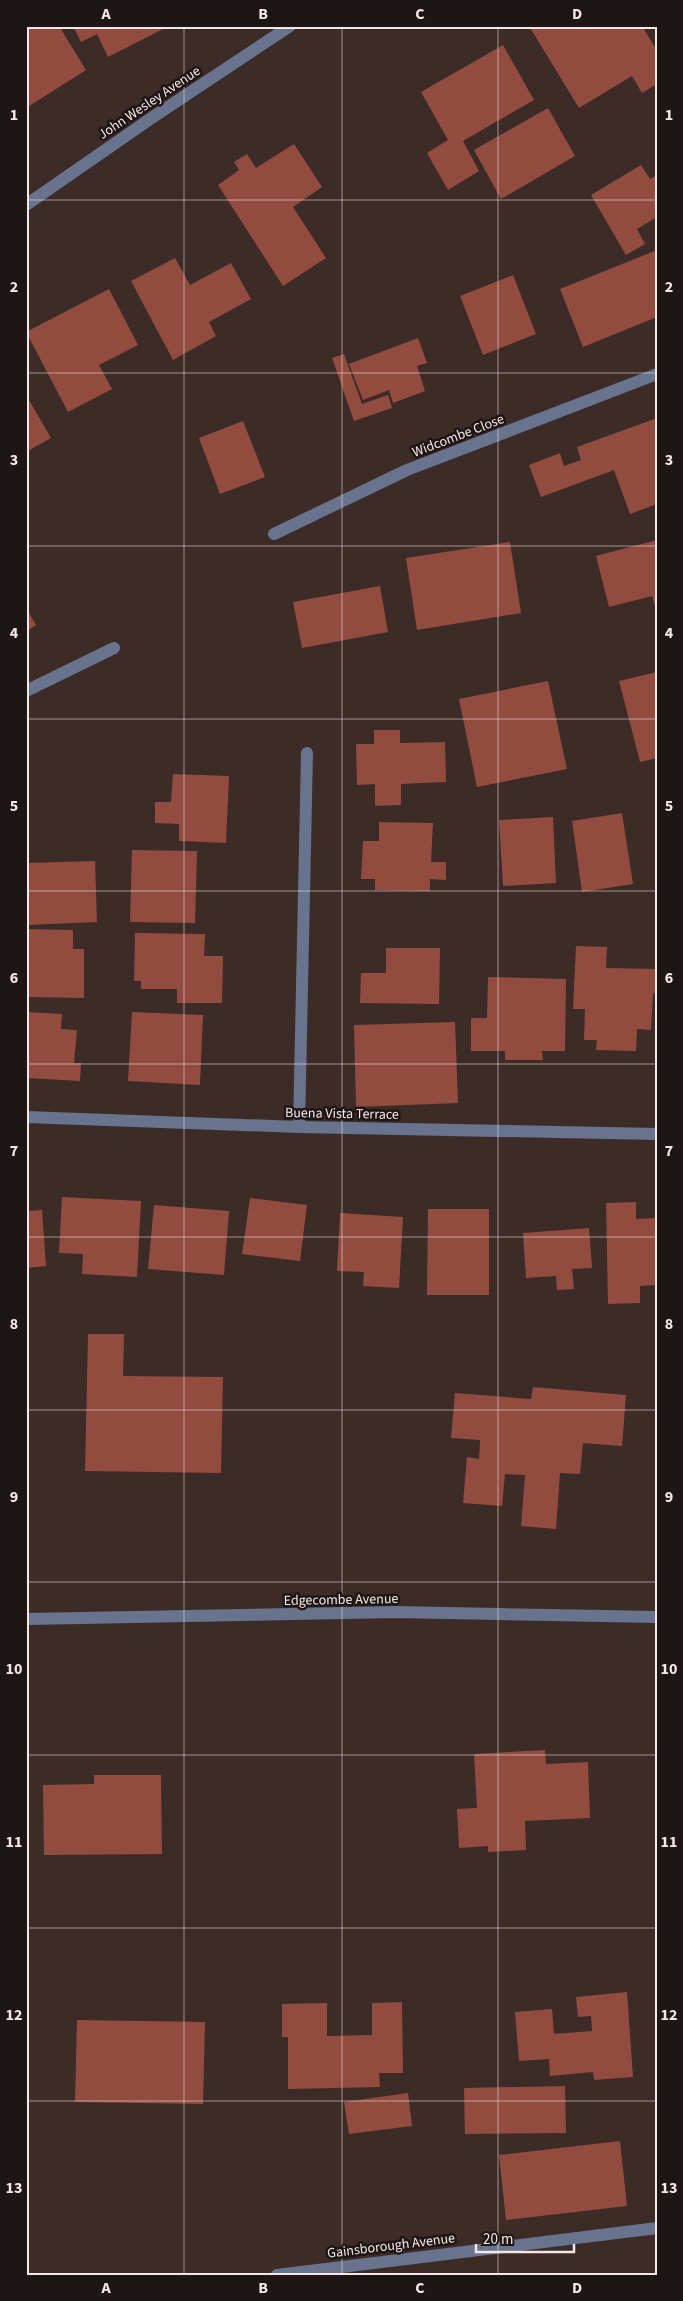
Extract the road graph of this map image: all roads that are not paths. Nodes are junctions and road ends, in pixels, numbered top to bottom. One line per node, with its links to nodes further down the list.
1 (290, 26): 2 (street, John Wesley Avenue)
2 (26, 205)
3 (657, 374): 4 (street, Widcombe Close)
4 (274, 534)
5 (114, 648): 6 (street)
6 (26, 691)
7 (307, 752): 9 (street)
8 (26, 1118): 9 (street, Buena Vista Terrace)
9 (299, 1127): 10 (street, Buena Vista Terrace)
10 (657, 1134)
11 (657, 1617): 12 (street, Edgecombe Avenue)
12 (26, 1620)
13 (657, 2228): 14 (street, Gainsborough Avenue)
14 (277, 2275)

